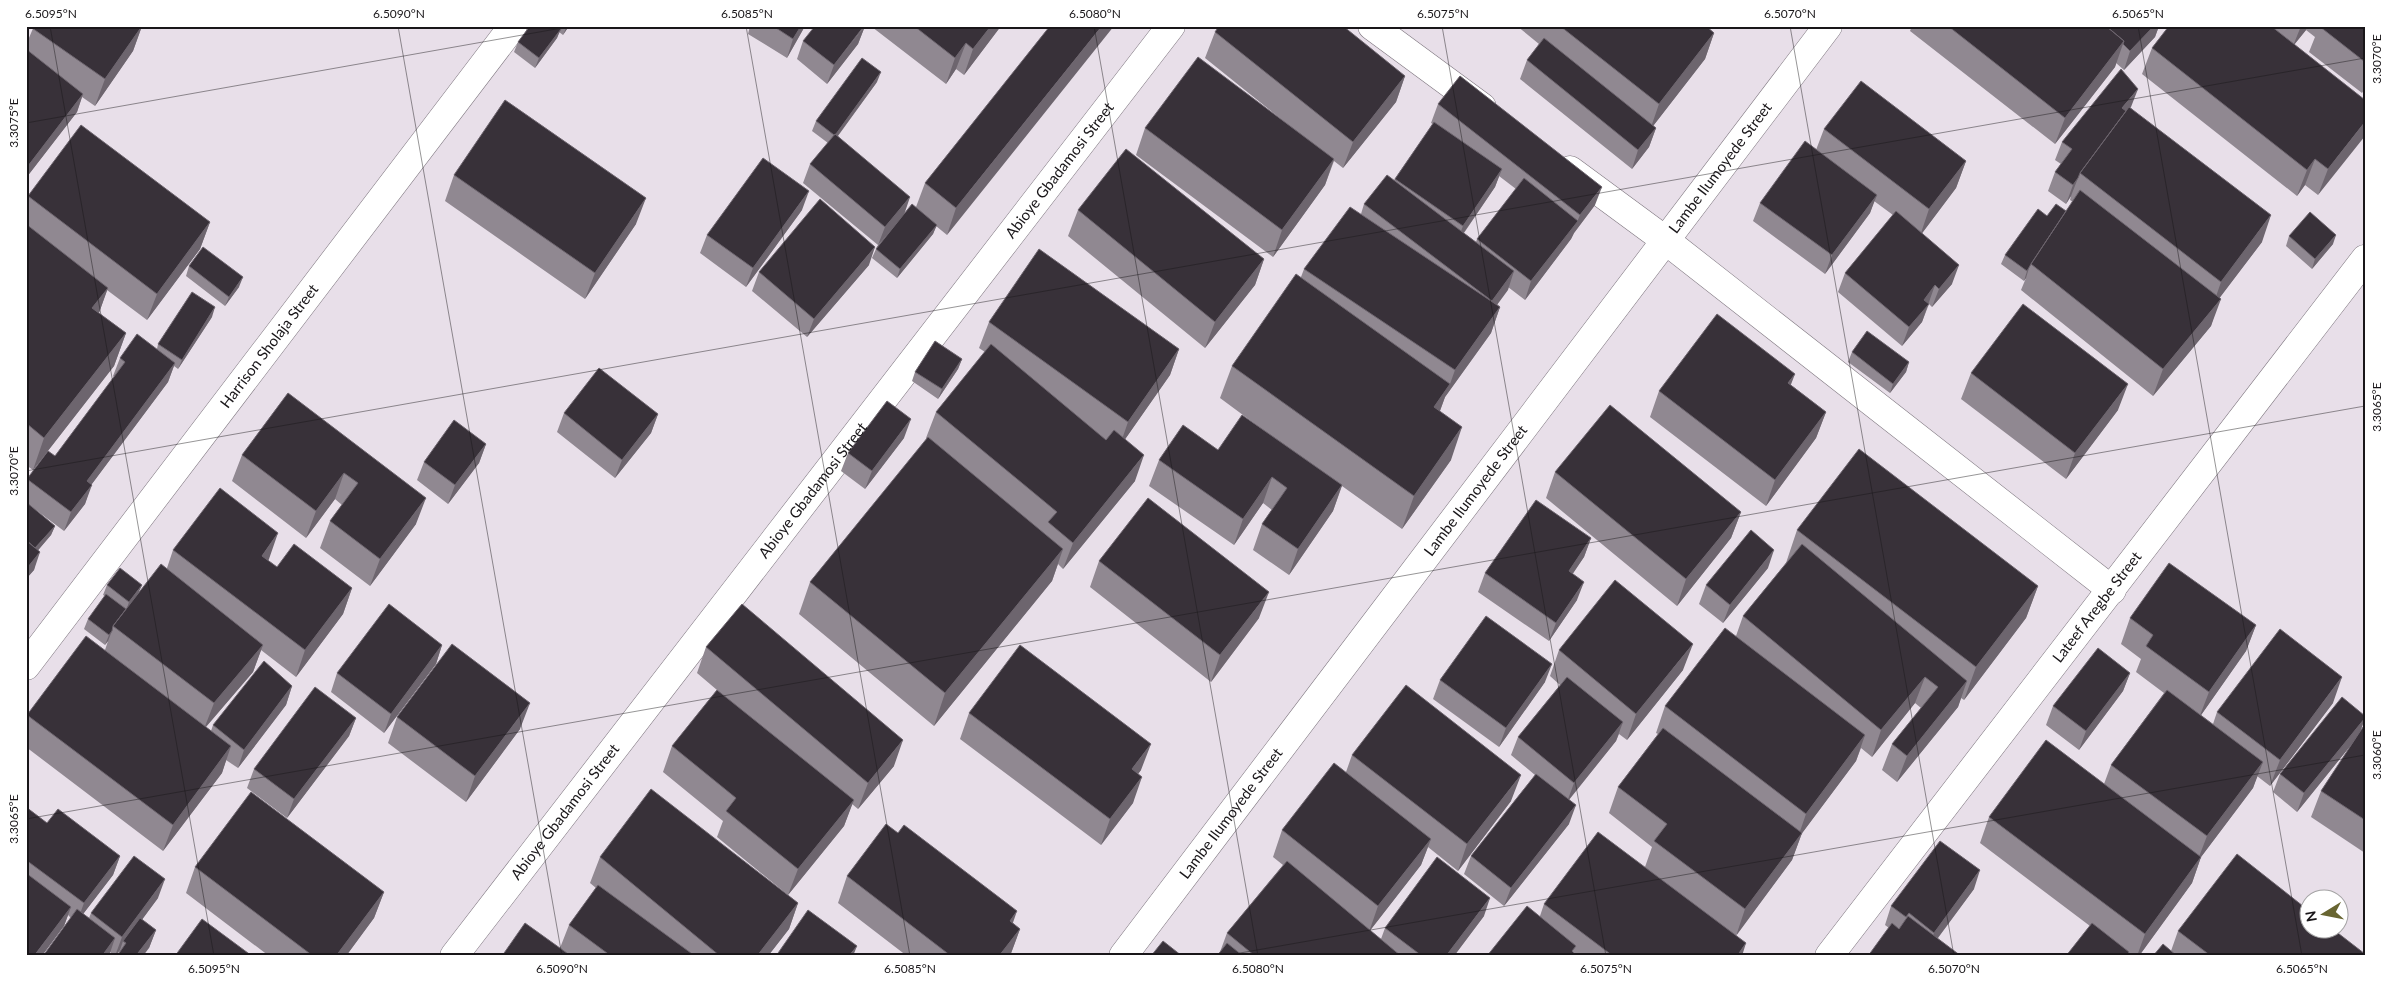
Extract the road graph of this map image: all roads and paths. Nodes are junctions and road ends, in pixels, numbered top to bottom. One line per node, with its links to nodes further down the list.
1 (513, 26): 10 (street, Harrison Sholaja Street)
2 (1170, 26): 11 (street, Abioye Gbadamosi Street)
3 (1372, 26): 5 (street)
4 (1828, 26): 7 (street, Lambe Ilumoyede Street)
5 (1498, 118)
6 (1546, 153): 7 (street)
7 (1665, 240): 9 (street); 12 (street, Lambe Ilumoyede Street)
8 (2365, 259): 9 (street, Lateef Aregbe Street)
9 (2112, 590): 13 (street, Lateef Aregbe Street)
10 (26, 666)
11 (454, 956)
12 (1123, 956)
13 (1829, 956)

